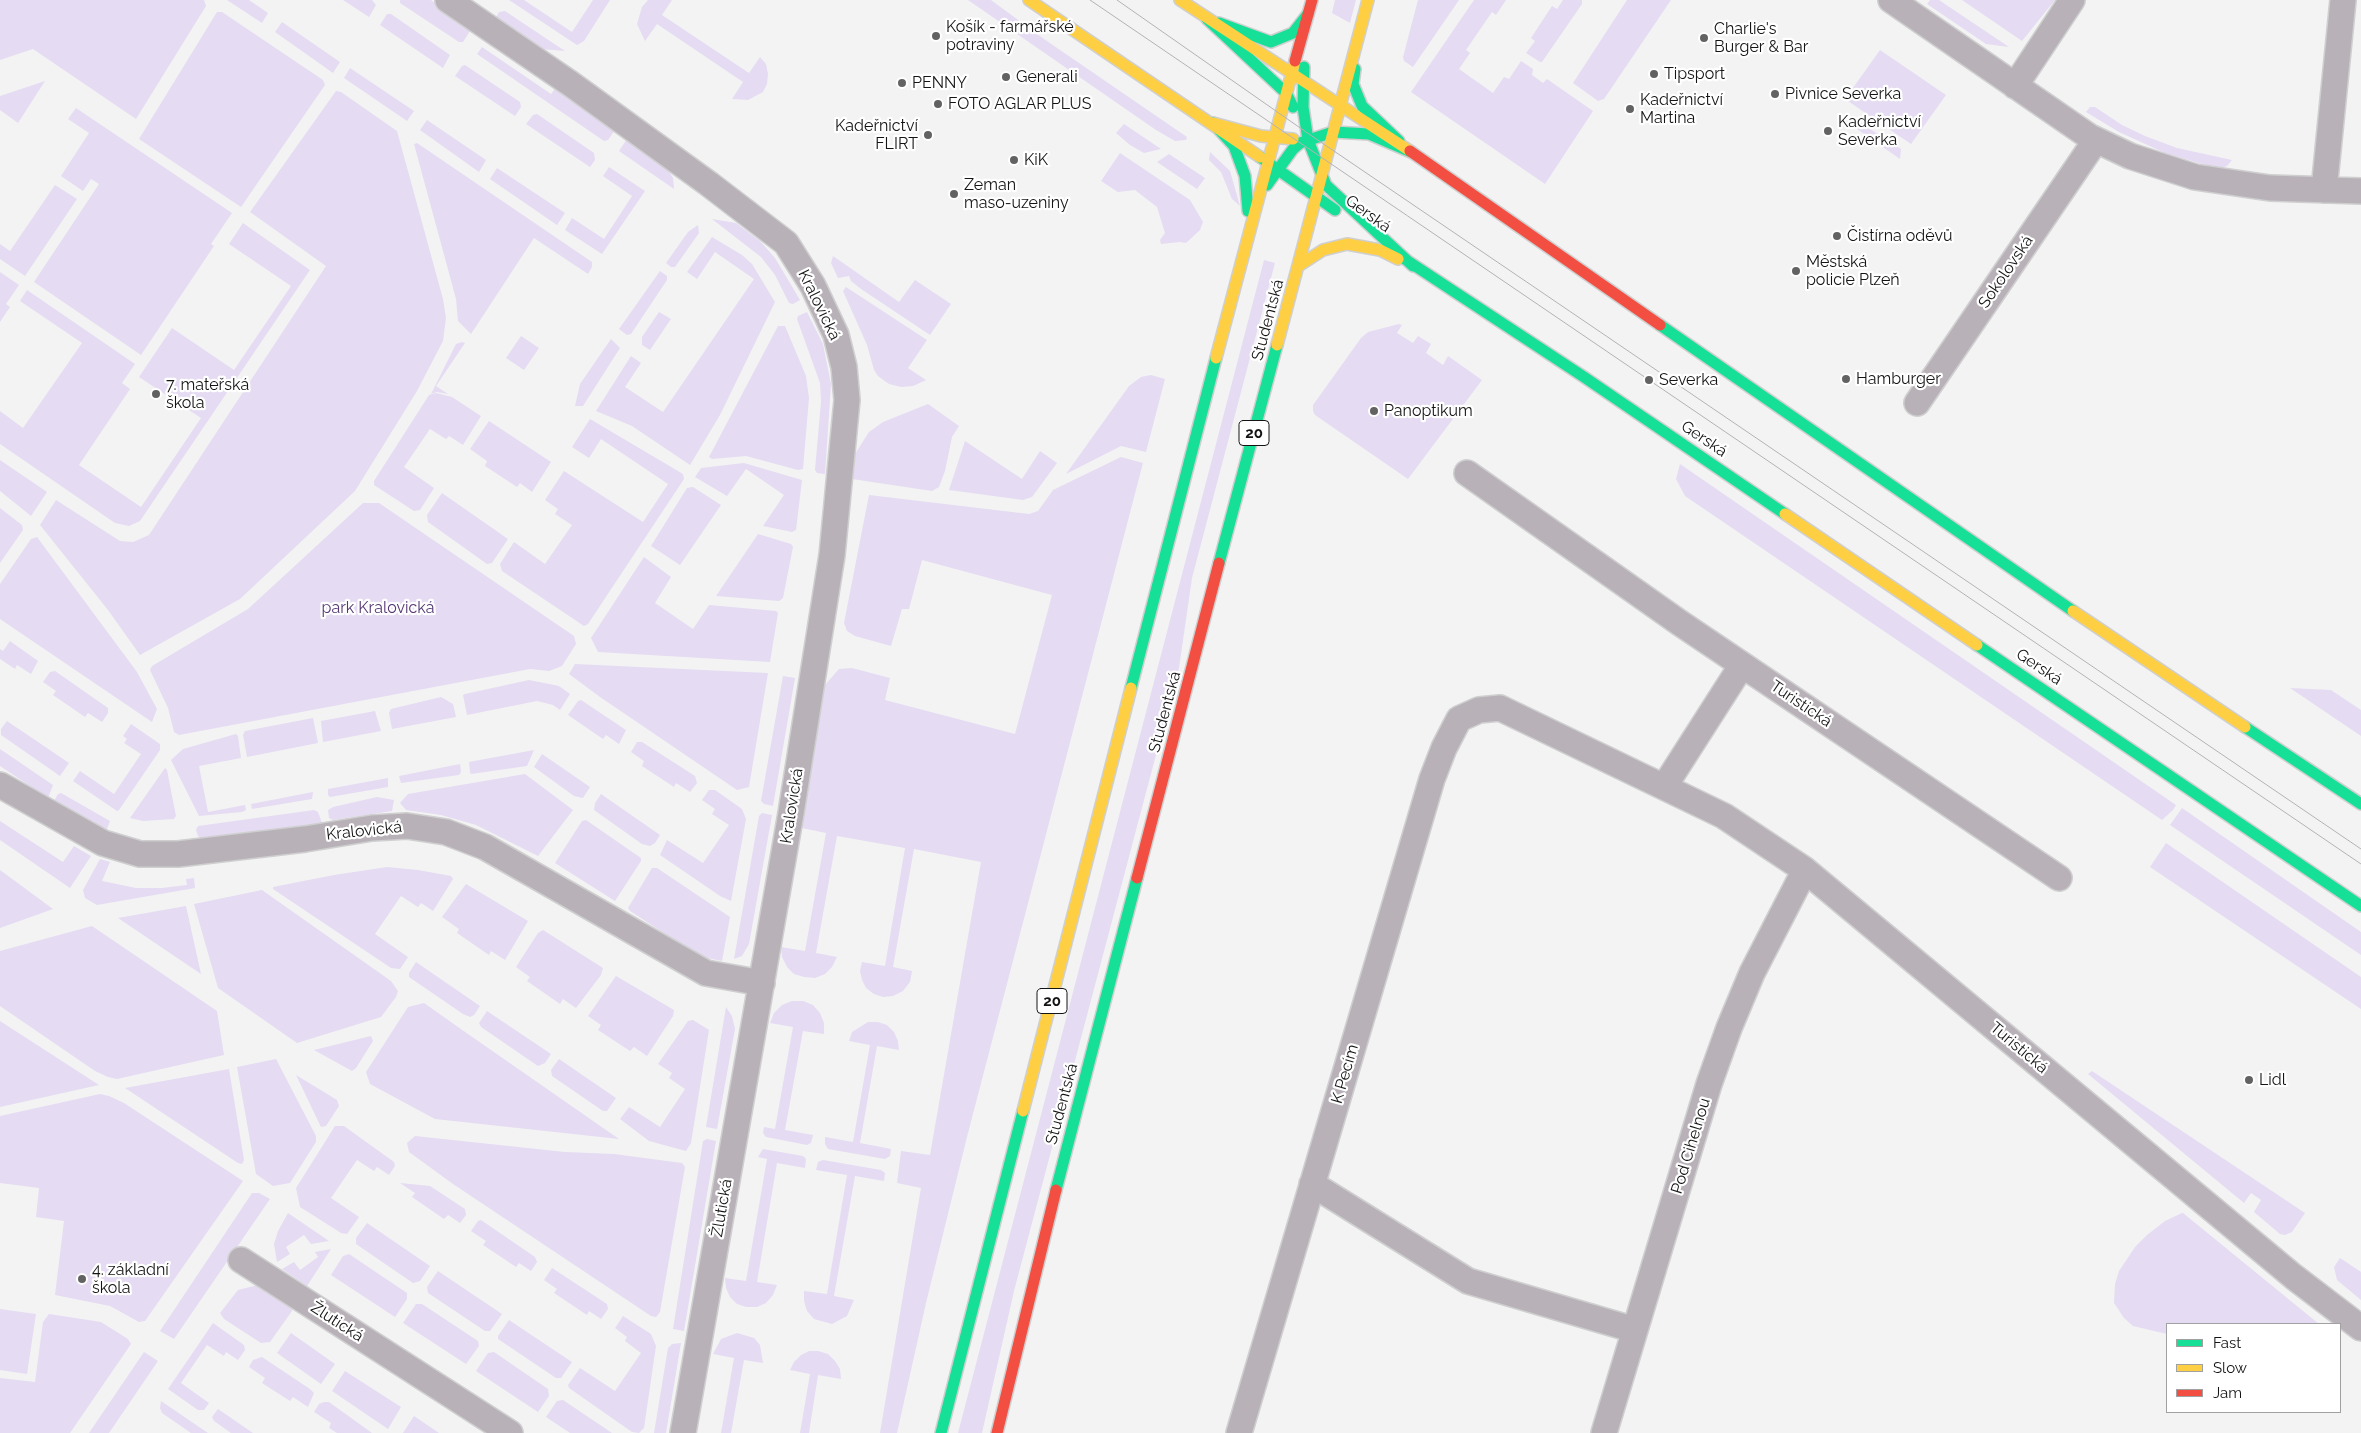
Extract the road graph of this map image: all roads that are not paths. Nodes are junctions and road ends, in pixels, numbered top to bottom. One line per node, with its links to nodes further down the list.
1 (448, 0): 42 (street, Kralovická)
2 (1028, 0): 17 (main road, Gerská)
3 (1180, 0): 10 (main road)
4 (1312, 0): 9 (main road, 20)
5 (1368, 0): 11 (main road, Studentská / 20)
6 (1891, 0): 14 (street)
7 (2072, 0): 14 (street)
8 (2343, 0): 26 (street)
9 (1308, 14): 10 (main road); 12 (main road, 20); 13 (main road)
10 (1207, 19): 12 (main road); 15 (main road)
11 (1357, 42): 16 (main road, Studentská / 20); 22 (main road)
12 (1292, 74): 13 (main road); 15 (main road, 20)
13 (1304, 82): 16 (main road); 21 (main road)
14 (2016, 86): 20 (street)
15 (1286, 93): 19 (main road, 20); 21 (main road)
16 (1337, 105): 18 (main road, Studentská / 20); 21 (main road); 22 (main road)
17 (1213, 123): 19 (main road); 23 (main road, Gerská); 29 (main road)
18 (1334, 132): 21 (main road); 22 (main road); 25 (main road, Studentská / 20)
19 (1274, 137): 21 (main road); 23 (main road, 20)
20 (2096, 140): 26 (street); 32 (street, Sokolovská)
21 (1310, 145): 24 (main road); 25 (main road); 28 (main road)
22 (1411, 152): 38 (main road)
23 (1267, 162): 24 (main road, Gerská); 29 (main road, 20)
24 (1278, 169): 28 (main road, Gerská); 29 (main road)
25 (1322, 176): 28 (main road, Studentská / 20); 31 (main road)
26 (2324, 190): 27 (street)
27 (2361, 191)
28 (1313, 195): 30 (main road, Studentská / 20); 31 (main road, Gerská)
29 (1249, 228): 49 (main road, 20)
30 (1300, 265): 31 (main road); 50 (main road, Studentská / 20)
31 (1413, 266): 41 (main road, Gerská)
32 (1916, 403)
33 (1467, 473): 34 (street, Turistická)
34 (1742, 664): 37 (street); 40 (street, Turistická)
35 (1459, 719): 37 (street, Turistická); 43 (street, K Pecím)
36 (0, 785): 42 (street, Kralovická)
37 (1664, 787): 39 (street, Turistická)
38 (2361, 804)
39 (1805, 870): 45 (street, Turistická); 46 (street, Pod Cihelnou)
40 (2059, 878)
41 (2361, 906)
42 (762, 982): 48 (street, Žlutická)
43 (1312, 1184): 46 (street); 51 (street, K Pecím)
44 (241, 1260): 47 (street, Žlutická)
45 (2361, 1328)
46 (1635, 1330): 52 (street, Pod Cihelnou)
47 (510, 1433)
48 (683, 1433)
49 (941, 1433)
50 (997, 1433)
51 (1239, 1433)
52 (1604, 1433)

